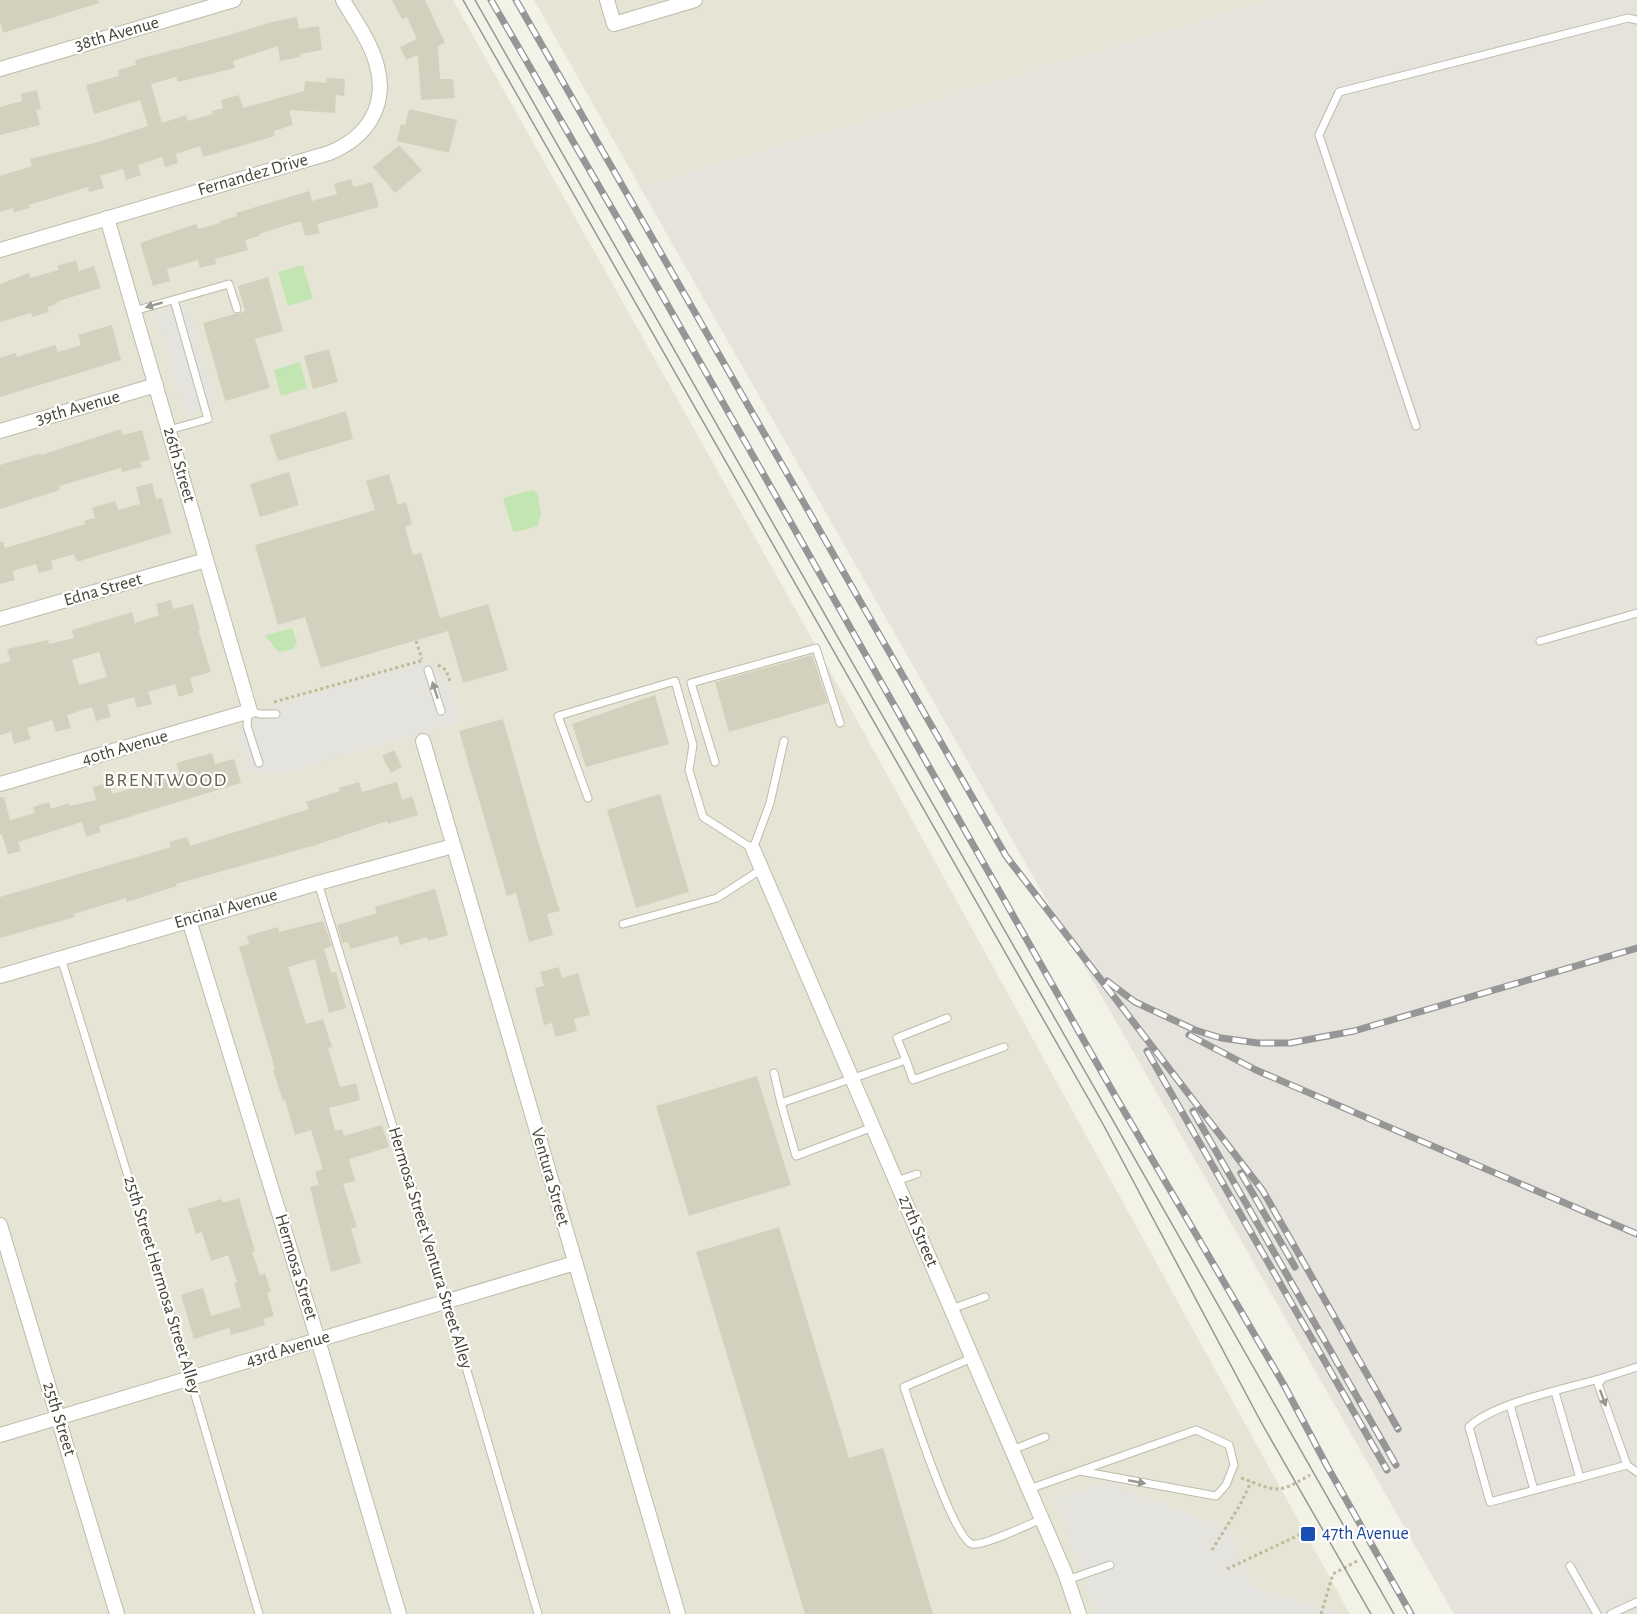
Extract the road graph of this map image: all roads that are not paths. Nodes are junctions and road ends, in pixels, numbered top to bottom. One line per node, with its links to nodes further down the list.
1 (234, 0): 6 (street, 38th Avenue)
2 (343, 0): 7 (street, Fernandez Drive)
3 (607, 0): 4 (street)
4 (695, 0)
5 (1637, 20): 13 (lane)
6 (0, 69)
7 (107, 218): 8 (street, Fernandez Drive); 11 (street, 26th Street)
8 (0, 250)
9 (174, 300): 10 (lane); 11 (lane, one-way to 11); 14 (lane)
10 (237, 309)
11 (134, 311): 12 (street, 26th Street)
12 (156, 385): 14 (street, 26th Street); 15 (street, 39th Avenue)
13 (1416, 426)
14 (169, 430): 16 (street, 26th Street)
15 (0, 431)
16 (206, 560): 18 (street, Edna Street); 22 (street, 26th Street)
17 (1637, 613): 19 (lane)
18 (0, 619)
19 (1540, 641)
20 (429, 666): 21 (lane, one-way to 20)
21 (441, 711)
22 (249, 712): 23 (lane); 28 (lane); 29 (street, 40th Avenue)
23 (276, 714)
24 (840, 723): 27 (lane)
25 (423, 741): 31 (street, Ventura Street)
26 (784, 741): 32 (lane)
27 (715, 762)
28 (259, 763)
29 (0, 784)
30 (588, 798): 32 (lane)
31 (453, 846): 34 (street, Encinal Avenue); 49 (street, Ventura Street)
32 (753, 849): 33 (street, 27th Street)
33 (762, 869): 36 (lane); 43 (street, 27th Street)
34 (318, 883): 35 (street, Encinal Avenue); 51 (lane, Hermosa Street Ventura Street Alley)
35 (189, 920): 37 (street, Encinal Avenue); 53 (street, Hermosa Street)
36 (622, 924)
37 (62, 958): 38 (street, Encinal Avenue); 56 (lane, 25th Street Hermosa Street Alley)
38 (0, 976)
39 (947, 1018): 41 (lane)
40 (1004, 1047): 41 (lane)
41 (906, 1060): 43 (lane)
42 (774, 1072): 44 (lane)
43 (852, 1080): 44 (lane); 45 (street, 27th Street)
44 (781, 1103): 45 (lane)
45 (873, 1127): 47 (street, 27th Street)
46 (917, 1174): 47 (lane)
47 (896, 1181): 52 (street, 27th Street)
48 (0, 1225): 60 (street, 25th Street)
49 (575, 1263): 51 (street, 43rd Avenue); 79 (street, Ventura Street)
50 (985, 1297): 52 (lane)
51 (447, 1302): 53 (street, 43rd Avenue); 78 (lane, Hermosa Street Ventura Street Alley)
52 (951, 1308): 54 (street, 27th Street)
53 (318, 1340): 56 (street, 43rd Avenue); 77 (street, Hermosa Street)
54 (972, 1358): 63 (street, 27th Street); 70 (lane)
55 (1637, 1367): 57 (lane)
56 (190, 1378): 60 (street, 43rd Avenue); 76 (lane, 25th Street Hermosa Street Alley)
57 (1603, 1378): 58 (lane); 64 (lane, one-way to 64)
58 (1555, 1392): 59 (lane); 67 (lane)
59 (1510, 1405): 69 (lane); 69 (lane)
60 (59, 1417): 61 (street, 43rd Avenue); 75 (street, 25th Street)
61 (0, 1435)
62 (1045, 1437): 63 (lane)
63 (1012, 1450): 68 (street, 27th Street)
64 (1627, 1465): 66 (lane); 67 (lane)
65 (1080, 1471): 65 (lane, one-way to 65); 68 (lane)
66 (1637, 1472)
67 (1580, 1478): 69 (lane)
68 (1029, 1489): 70 (street, 27th Street)
69 (1534, 1490)
70 (1042, 1519): 73 (street, 27th Street)
71 (1110, 1565): 73 (lane)
72 (1570, 1566): 81 (lane)
73 (1067, 1580): 80 (street, 27th Street)
74 (1637, 1602): 82 (lane)
75 (117, 1614)
76 (260, 1614)
77 (399, 1614)
78 (538, 1614)
79 (678, 1614)
80 (1079, 1614)
81 (1597, 1614)
82 (1611, 1614)

